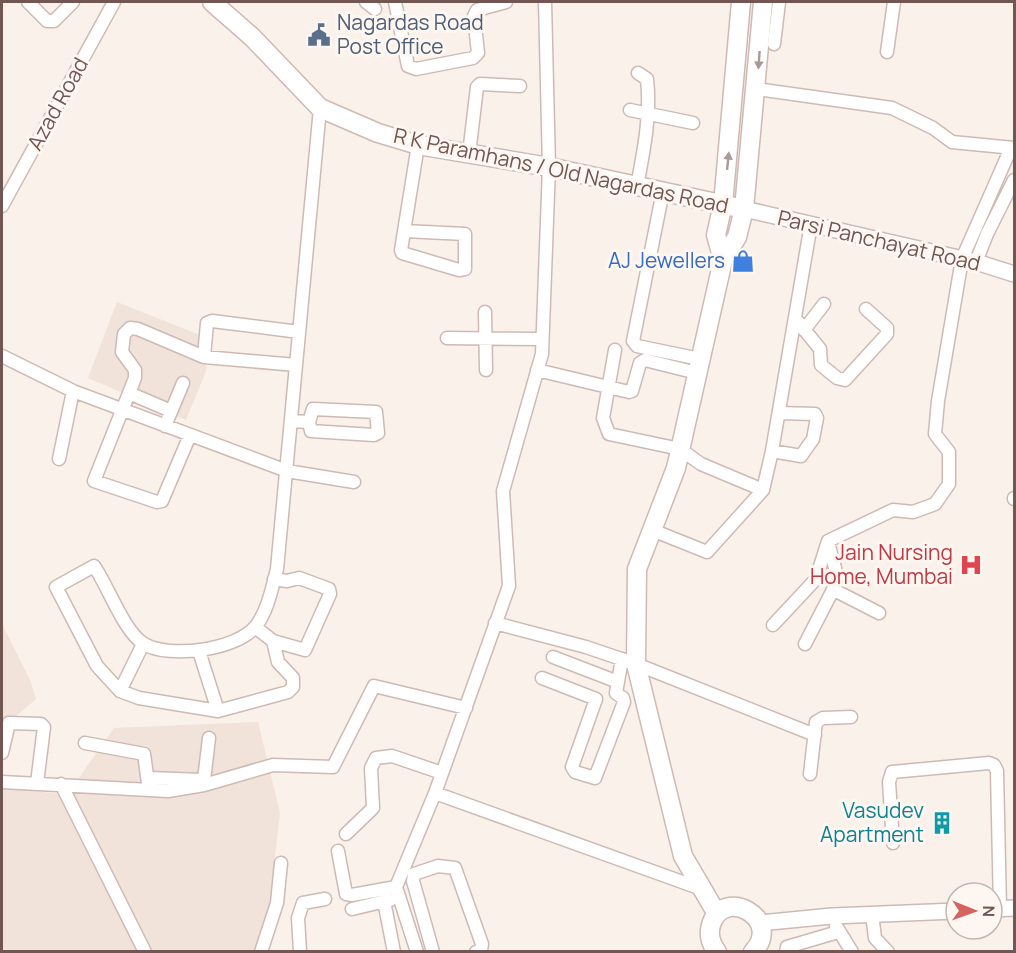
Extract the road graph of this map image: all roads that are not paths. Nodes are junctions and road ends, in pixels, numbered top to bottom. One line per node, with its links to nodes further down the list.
1 (28, 2): 2 (street)
2 (73, 2)
3 (114, 2): 28 (street, Azad Road)
4 (395, 2): 5 (street)
5 (506, 2)
6 (545, 2): 23 (street)
7 (741, 2): 27 (main road, one-way to 7)
8 (894, 2): 12 (street)
9 (216, 3): 16 (main road, R K Paramhans / Old Nagardas Road)
10 (770, 8): 11 (street); 15 (main road, one-way to 15)
11 (774, 44)
12 (887, 52)
13 (638, 74): 18 (street)
14 (520, 86): 22 (street)
15 (757, 89): 21 (street); 29 (main road)
16 (320, 108): 20 (main road, R K Paramhans / Old Nagardas Road); 40 (street)
17 (630, 110): 18 (street)
18 (649, 114): 19 (street); 25 (street)
19 (693, 123)
20 (418, 145): 22 (main road, R K Paramhans / Old Nagardas Road); 31 (street)
21 (1013, 148): 33 (street)
22 (469, 154): 23 (main road, R K Paramhans / Old Nagardas Road)
23 (549, 167): 25 (main road, R K Paramhans / Old Nagardas Road); 41 (street)
24 (1014, 180): 33 (street)
25 (637, 186): 26 (main road, R K Paramhans / Old Nagardas Road)
26 (663, 191): 27 (main road, R K Paramhans / Old Nagardas Road); 48 (street)
27 (723, 204): 29 (main road, R K Paramhans / Old Nagardas Road); 32 (main road)
28 (2, 206)
29 (744, 209): 30 (street, Parsi Panchayat Road); 32 (main road)
30 (811, 224): 33 (street, Parsi Panchayat Road); 38 (street)
31 (405, 231): 31 (street)
32 (723, 260): 48 (main road)
33 (969, 260): 34 (street, Parsi Panchayat Road); 69 (street)
34 (1014, 274)
35 (824, 304): 39 (street)
36 (866, 309): 39 (street)
37 (485, 312): 43 (street)
38 (795, 318): 39 (street); 57 (street)
39 (804, 330)
40 (299, 332): 46 (street); 47 (street)
41 (543, 337): 43 (street); 50 (street)
42 (447, 338): 43 (street)
43 (486, 338): 49 (street)
44 (615, 350): 52 (street)
45 (2, 356): 53 (street)
46 (204, 357): 47 (street); 54 (street)
47 (296, 365): 58 (street)
48 (699, 366): 52 (street); 62 (main road)
49 (486, 370)
50 (537, 370): 52 (street); 73 (street)
51 (183, 383): 56 (street)
52 (608, 388): 62 (street)
53 (73, 391): 55 (street); 64 (street)
54 (129, 393): 55 (street); 56 (street)
55 (122, 410): 60 (street); 61 (street)
56 (171, 411): 60 (street)
57 (779, 413): 63 (street); 63 (street)
58 (291, 421): 59 (street); 65 (street)
59 (309, 422): 59 (street)
60 (165, 426): 61 (street)
61 (190, 435): 65 (street)
62 (680, 449): 67 (street); 68 (main road)
63 (772, 451): 67 (street)
64 (59, 459)
65 (287, 471): 66 (street); 70 (street)
66 (354, 482)
67 (763, 490): 68 (street)
68 (652, 530): 81 (main road)
69 (828, 541): 71 (street); 74 (street)
70 (274, 579): 75 (street); 76 (street)
71 (834, 590): 72 (street); 78 (street)
72 (879, 613)
73 (495, 623): 81 (street); 85 (street)
74 (772, 626)
75 (255, 627): 76 (street); 79 (street)
76 (273, 641): 86 (street)
77 (143, 644): 79 (street); 84 (street); 84 (street)
78 (805, 644)
79 (199, 651): 86 (street)
80 (553, 657): 83 (street)
81 (629, 662): 83 (street); 88 (street); 108 (main road)
82 (542, 678): 83 (street)
83 (618, 682)
84 (120, 691): 86 (street)
85 (465, 708): 92 (street); 96 (street)
86 (218, 711)
87 (851, 717): 88 (street)
88 (815, 735): 93 (street)
89 (209, 738): 96 (street)
90 (85, 743): 98 (street)
91 (2, 753): 95 (street)
92 (442, 773): 99 (street); 100 (street)
93 (810, 774)
94 (2, 782): 95 (street)
95 (37, 783): 97 (street)
96 (204, 783): 98 (street)
97 (61, 784): 98 (street); 119 (street)
98 (149, 784)
99 (435, 793): 101 (street); 108 (street)
100 (346, 834)
101 (413, 842): 105 (street); 106 (street); 109 (street)
102 (893, 843): 107 (street)
103 (338, 851): 109 (street)
104 (281, 863): 120 (street)
105 (400, 864)
106 (426, 868): 124 (street); 125 (street)
107 (1001, 881)
108 (699, 888): 114 (main road)
109 (398, 892): 111 (street); 123 (street)
110 (325, 899): 121 (street)
111 (384, 901): 112 (street); 122 (street)
112 (352, 909)
113 (944, 912): 115 (street)
114 (717, 914): 117 (main road); 126 (main road)
115 (872, 915): 116 (street); 130 (street)
116 (832, 916): 117 (street); 118 (street)
117 (760, 923): 127 (main road)
118 (838, 932): 128 (street); 129 (street)
119 (145, 951)
120 (261, 951)
121 (300, 951)
122 (394, 951)
123 (417, 951)
124 (433, 951)
125 (476, 951)
126 (717, 951)
127 (753, 951)
128 (786, 951)
129 (852, 951)
130 (888, 951)

